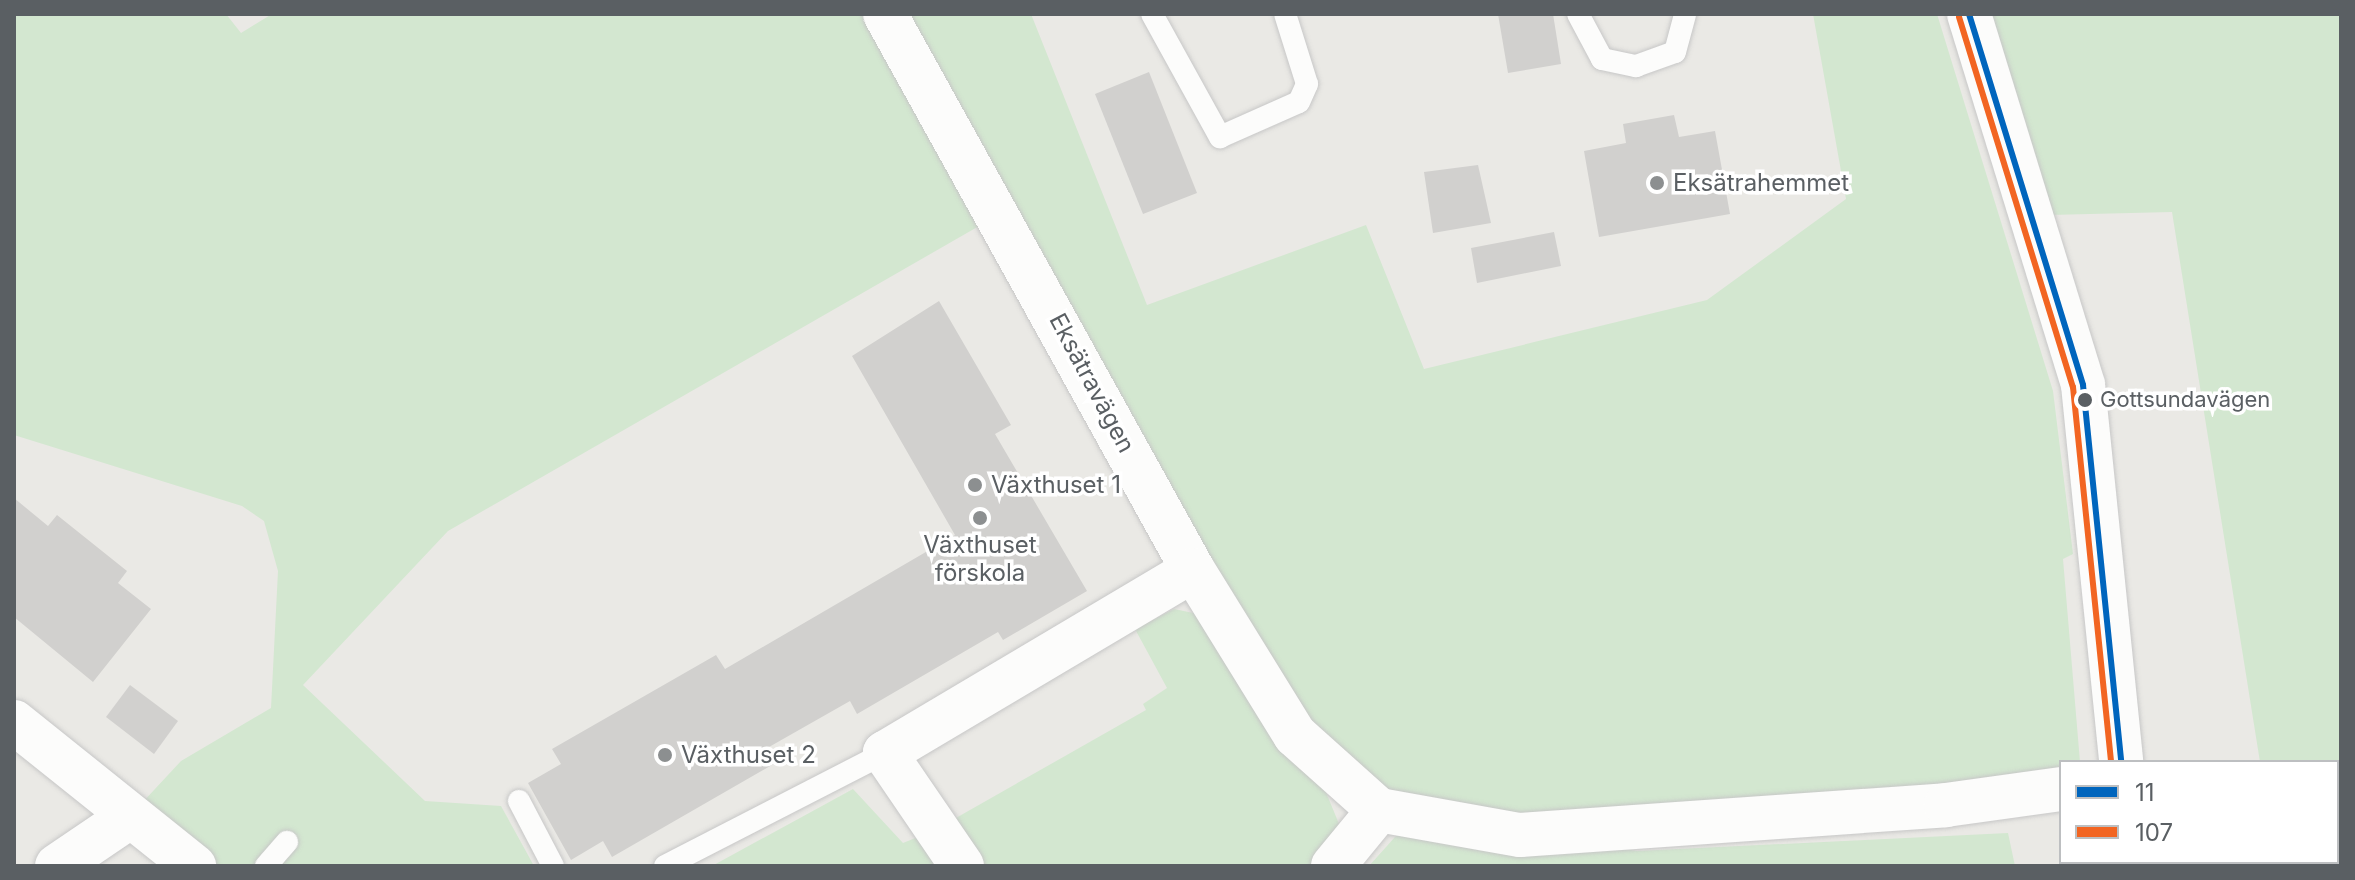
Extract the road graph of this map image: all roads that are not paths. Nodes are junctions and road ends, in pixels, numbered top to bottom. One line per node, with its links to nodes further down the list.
1 (885, 14): 7 (street, Eksätravägen)
2 (1152, 14): 3 (lane)
3 (1285, 14)
4 (1578, 14): 5 (lane)
5 (1685, 14)
6 (1969, 14): 10 (street)
7 (1193, 570): 9 (street); 13 (street, Eksätravägen)
8 (14, 722): 14 (street)
9 (885, 753): 20 (lane); 21 (street)
10 (2121, 760)
11 (2059, 789): 13 (street)
12 (519, 801): 19 (lane)
13 (1379, 810): 22 (street)
14 (128, 818): 16 (street); 17 (street)
15 (287, 842): 18 (lane)
16 (57, 866)
17 (194, 866)
18 (266, 866)
19 (553, 866)
20 (665, 866)
21 (962, 866)
22 (1333, 866)

